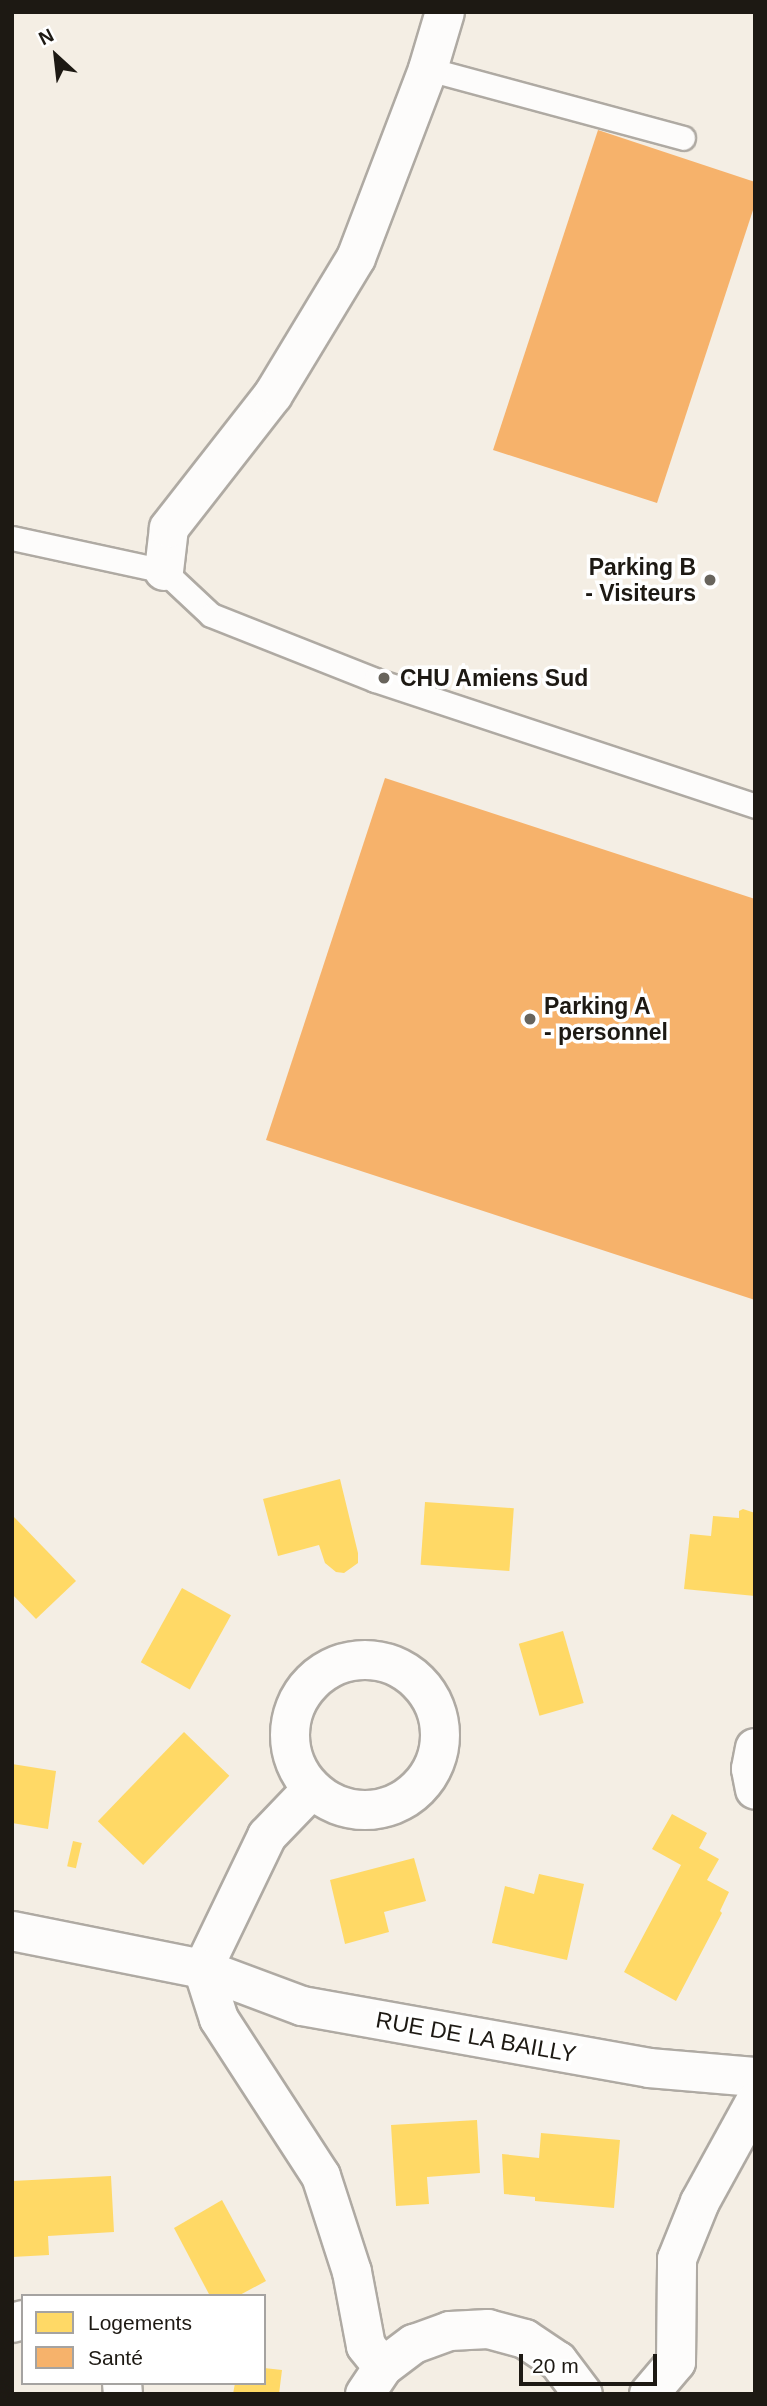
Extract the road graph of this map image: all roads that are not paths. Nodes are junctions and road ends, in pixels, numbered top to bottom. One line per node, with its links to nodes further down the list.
1 (445, 12): 2 (street)
2 (428, 69): 3 (lane); 5 (street)
3 (683, 138)
4 (12, 538): 5 (lane)
5 (164, 571): 6 (lane)
6 (755, 806)
7 (755, 1748): 9 (street)
8 (312, 1789): 11 (street)
9 (755, 1790)
10 (12, 1931): 11 (street, RUE DE LA BAILLY)
11 (203, 1969): 12 (street, RUE DE LA BAILLY); 14 (street)
12 (755, 2077)
13 (755, 2102): 16 (street)
14 (374, 2380): 15 (street)
15 (583, 2394)
16 (649, 2394)

